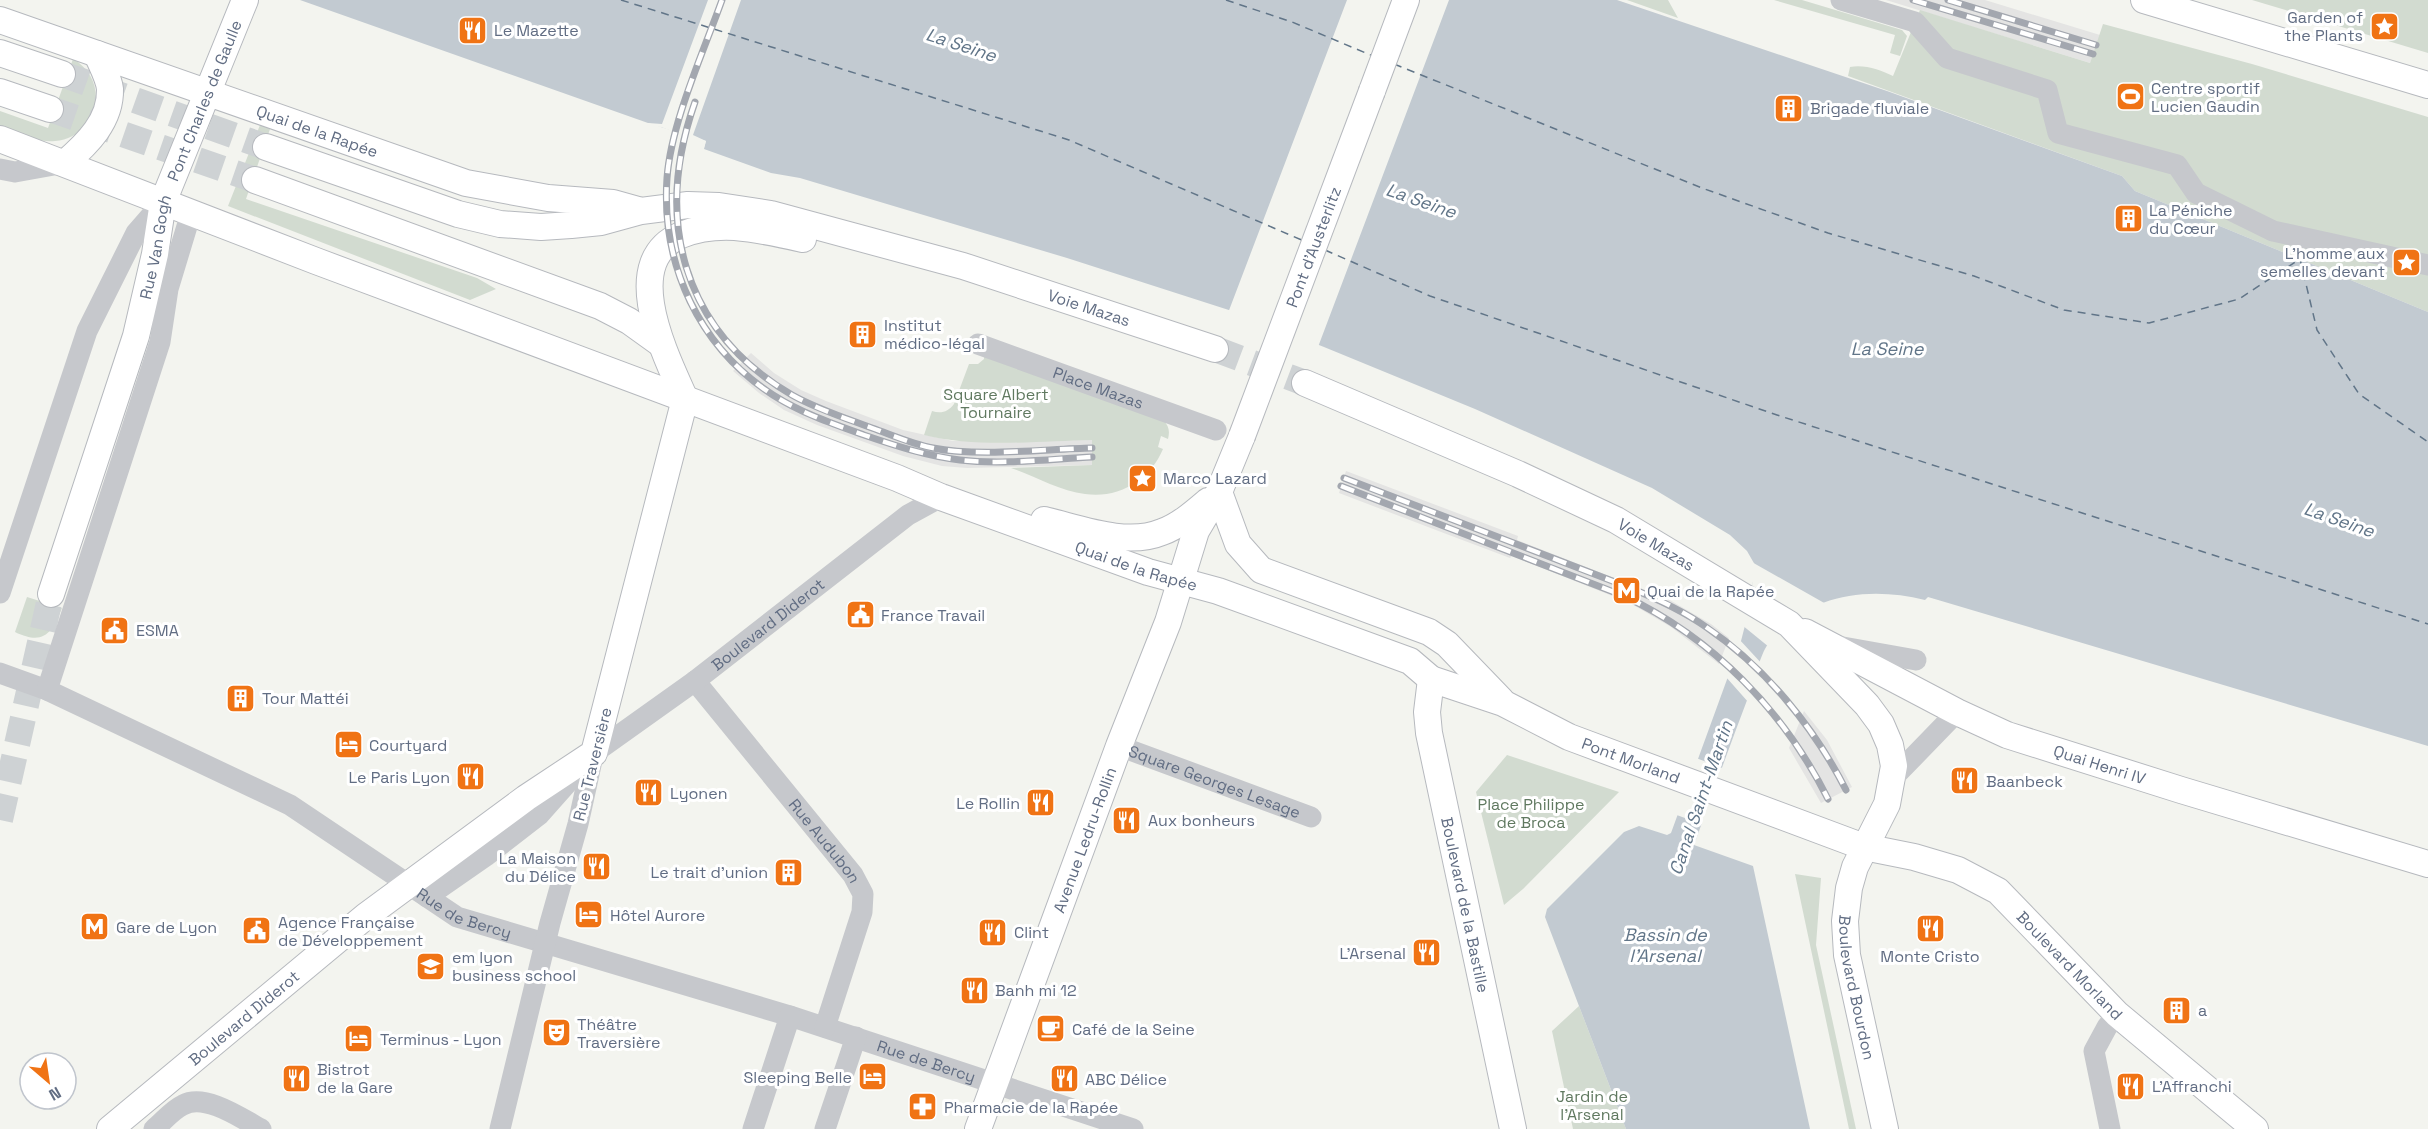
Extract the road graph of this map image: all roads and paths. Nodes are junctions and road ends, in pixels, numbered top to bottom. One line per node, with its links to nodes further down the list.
1 (245, 0): 11 (main road, Pont Charles de Gaulle)
2 (1406, 0): 29 (main road, Pont d'Austerlitz, bridge)
3 (1841, 0): 21 (street)
4 (2144, 0): 9 (main road)
5 (0, 20): 7 (main road, Quai de la Rapée)
6 (0, 53): 8 (main road)
7 (97, 54): 11 (main road, Quai de la Rapée); 15 (main road)
8 (62, 74)
9 (2428, 85)
10 (0, 92): 12 (main road)
11 (207, 92): 18 (main road, Pont Charles de Gaulle); 19 (main road, Quai de la Rapée)
12 (50, 109)
13 (0, 139): 15 (main road, Quai de la Rapée)
14 (266, 147): 19 (main road, Quai de la Rapée)
15 (65, 163): 16 (street); 18 (main road, Quai de la Rapée)
16 (0, 169)
17 (255, 180): 23 (main road)
18 (163, 202): 20 (main road, Quai de la Rapée); 33 (street, Rue Van Gogh); 34 (main road, Rue Van Gogh)
19 (641, 211): 22 (main road, Quai de la Rapée)
20 (191, 213): 27 (main road, Quai de la Rapée); 40 (street, Rue Van Gogh)
21 (2428, 264)
22 (963, 266): 23 (main road); 25 (main road, Voie Mazas)
23 (661, 344): 27 (main road)
24 (978, 344): 28 (street, Place Mazas)
25 (1215, 350)
26 (1305, 382): 35 (main road, Voie Mazas)
27 (685, 399): 30 (main road, Quai de la Rapée); 44 (main road, Rue Traversière)
28 (1216, 430)
29 (1219, 492): 30 (main road, Quai de la Rapée); 31 (main road, Pont d'Austerlitz); 41 (main road)
30 (941, 497): 32 (main road, Quai de la Rapée); 39 (street, Boulevard Diderot)
31 (1190, 553): 32 (main road, Avenue Ledru-Rollin)
32 (1181, 581): 38 (main road, Quai de la Rapée); 43 (main road, Avenue Ledru-Rollin)
33 (0, 593)
34 (51, 594)
35 (1831, 655): 36 (street); 42 (main road, Quai Henri IV); 45 (main road, Voie Mazas)
36 (1916, 660)
37 (0, 673): 40 (street, Rue de Bercy)
38 (1431, 679): 41 (main road, Quai de la Rapée); 66 (main road, Boulevard de la Bastille)
39 (695, 681): 44 (street, Boulevard Diderot); 53 (street, Rue Audubon)
40 (47, 690): 49 (street, Rue de Bercy)
41 (1503, 703): 47 (main road, Pont Morland)
42 (1957, 712): 45 (street); 48 (main road, Quai Henri IV)
43 (1119, 746): 46 (street, Square Georges Lesage); 55 (main road, Avenue Ledru-Rollin)
44 (594, 753): 49 (main road, Boulevard Diderot); 49 (street, Boulevard Diderot); 50 (street, Rue Traversière)
45 (1893, 778): 47 (main road, Voie Mazas)
46 (1311, 817)
47 (1864, 847): 51 (main road, Boulevard Morland); 67 (main road, Boulevard Bourdon)
48 (2428, 864)
49 (417, 892): 50 (street, Rue de Bercy); 56 (main road, Boulevard Diderot)
50 (545, 943): 52 (street, Rue de Bercy); 61 (street, Rue Traversière)
51 (2117, 1014): 68 (street); 69 (main road, Boulevard Morland)
52 (790, 1016): 53 (street, Rue de Bercy); 62 (street)
53 (825, 1027): 54 (street, Rue de Bercy)
54 (856, 1037): 55 (street, Rue de Bercy); 63 (street)
55 (995, 1084): 64 (main road, Avenue Ledru-Rollin); 65 (street, Rue de Bercy)
56 (157, 1091): 57 (street); 58 (main road, Boulevard Diderot)
57 (182, 1105): 59 (street); 60 (street)
58 (110, 1129)
59 (154, 1129)
60 (261, 1129)
61 (500, 1129)
62 (753, 1129)
63 (825, 1129)
64 (978, 1129)
65 (1133, 1129)
66 (1513, 1129)
67 (1885, 1129)
68 (2110, 1129)
69 (2254, 1129)

